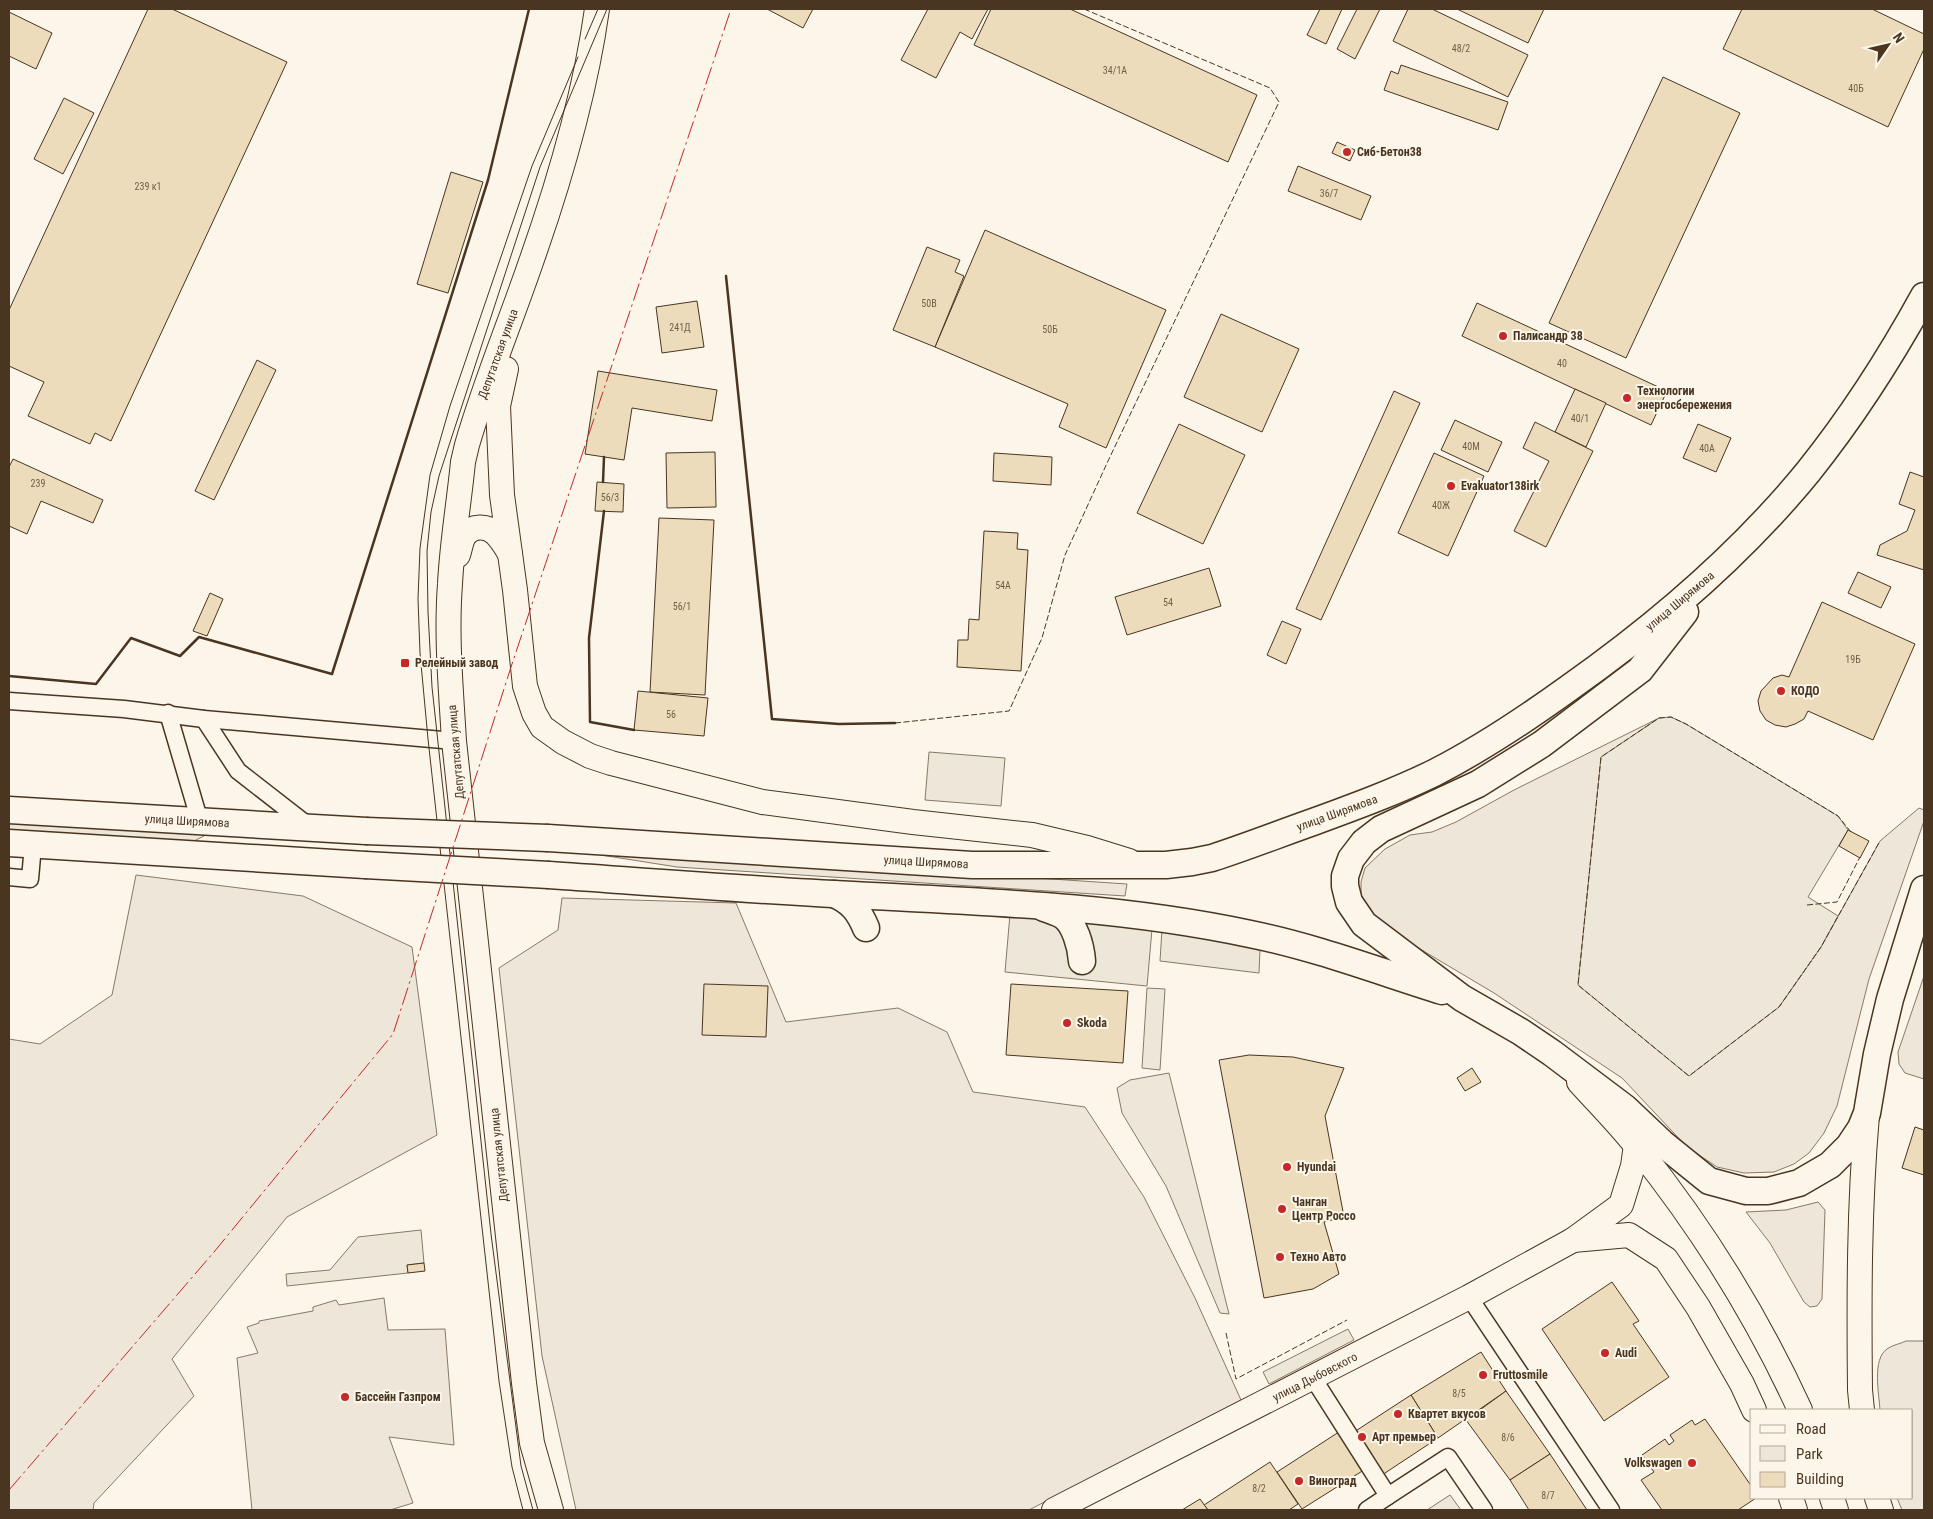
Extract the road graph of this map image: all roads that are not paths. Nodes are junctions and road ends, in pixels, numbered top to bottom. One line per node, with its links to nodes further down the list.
1 (597, 9): 2 (main road, Депутатская улица)
2 (526, 274): 4 (main road); 6 (main road, Депутатская улица)
3 (1924, 296): 5 (main road, улица Ширямова)
4 (511, 555): 6 (main road); 17 (main road)
5 (1720, 567): 17 (main road, улица Ширямова); 24 (main road)
6 (450, 584): 10 (main road, Депутатская улица)
7 (9, 701): 8 (street)
8 (168, 713): 9 (street); 12 (street)
9 (204, 719): 10 (street); 14 (street)
10 (454, 742): 36 (main road, Депутатская улица)
11 (9, 810): 12 (main road, улица Ширямова)
12 (200, 822): 13 (main road, улица Ширямова)
13 (242, 824): 14 (main road, улица Ширямова); 16 (main road)
14 (312, 828): 17 (main road, улица Ширямова, bridge)
15 (21, 844): 16 (main road); 18 (street)
16 (240, 858): 20 (main road, bridge)
17 (1141, 865)
18 (9, 877)
19 (1924, 889): 26 (main road)
20 (834, 894): 21 (main road); 22 (main road)
21 (1014, 902): 23 (main road); 24 (main road)
22 (866, 928)
23 (1082, 961)
24 (1462, 998): 25 (main road)
25 (1552, 1053): 26 (main road); 27 (main road)
26 (1867, 1113): 33 (main road)
27 (1636, 1145): 28 (main road); 32 (main road)
28 (1574, 1240): 29 (main road, улица Дыбовского); 31 (main road)
29 (1469, 1297): 30 (main road, улица Дыбовского); 39 (street)
30 (1313, 1378): 34 (street); 35 (main road, улица Дыбовского)
31 (1754, 1409)
32 (1800, 1409)
33 (1862, 1409)
34 (1388, 1496): 37 (street); 38 (street)
35 (1070, 1507)
36 (551, 1510)
37 (1367, 1510)
38 (1484, 1510)
39 (1611, 1510)

